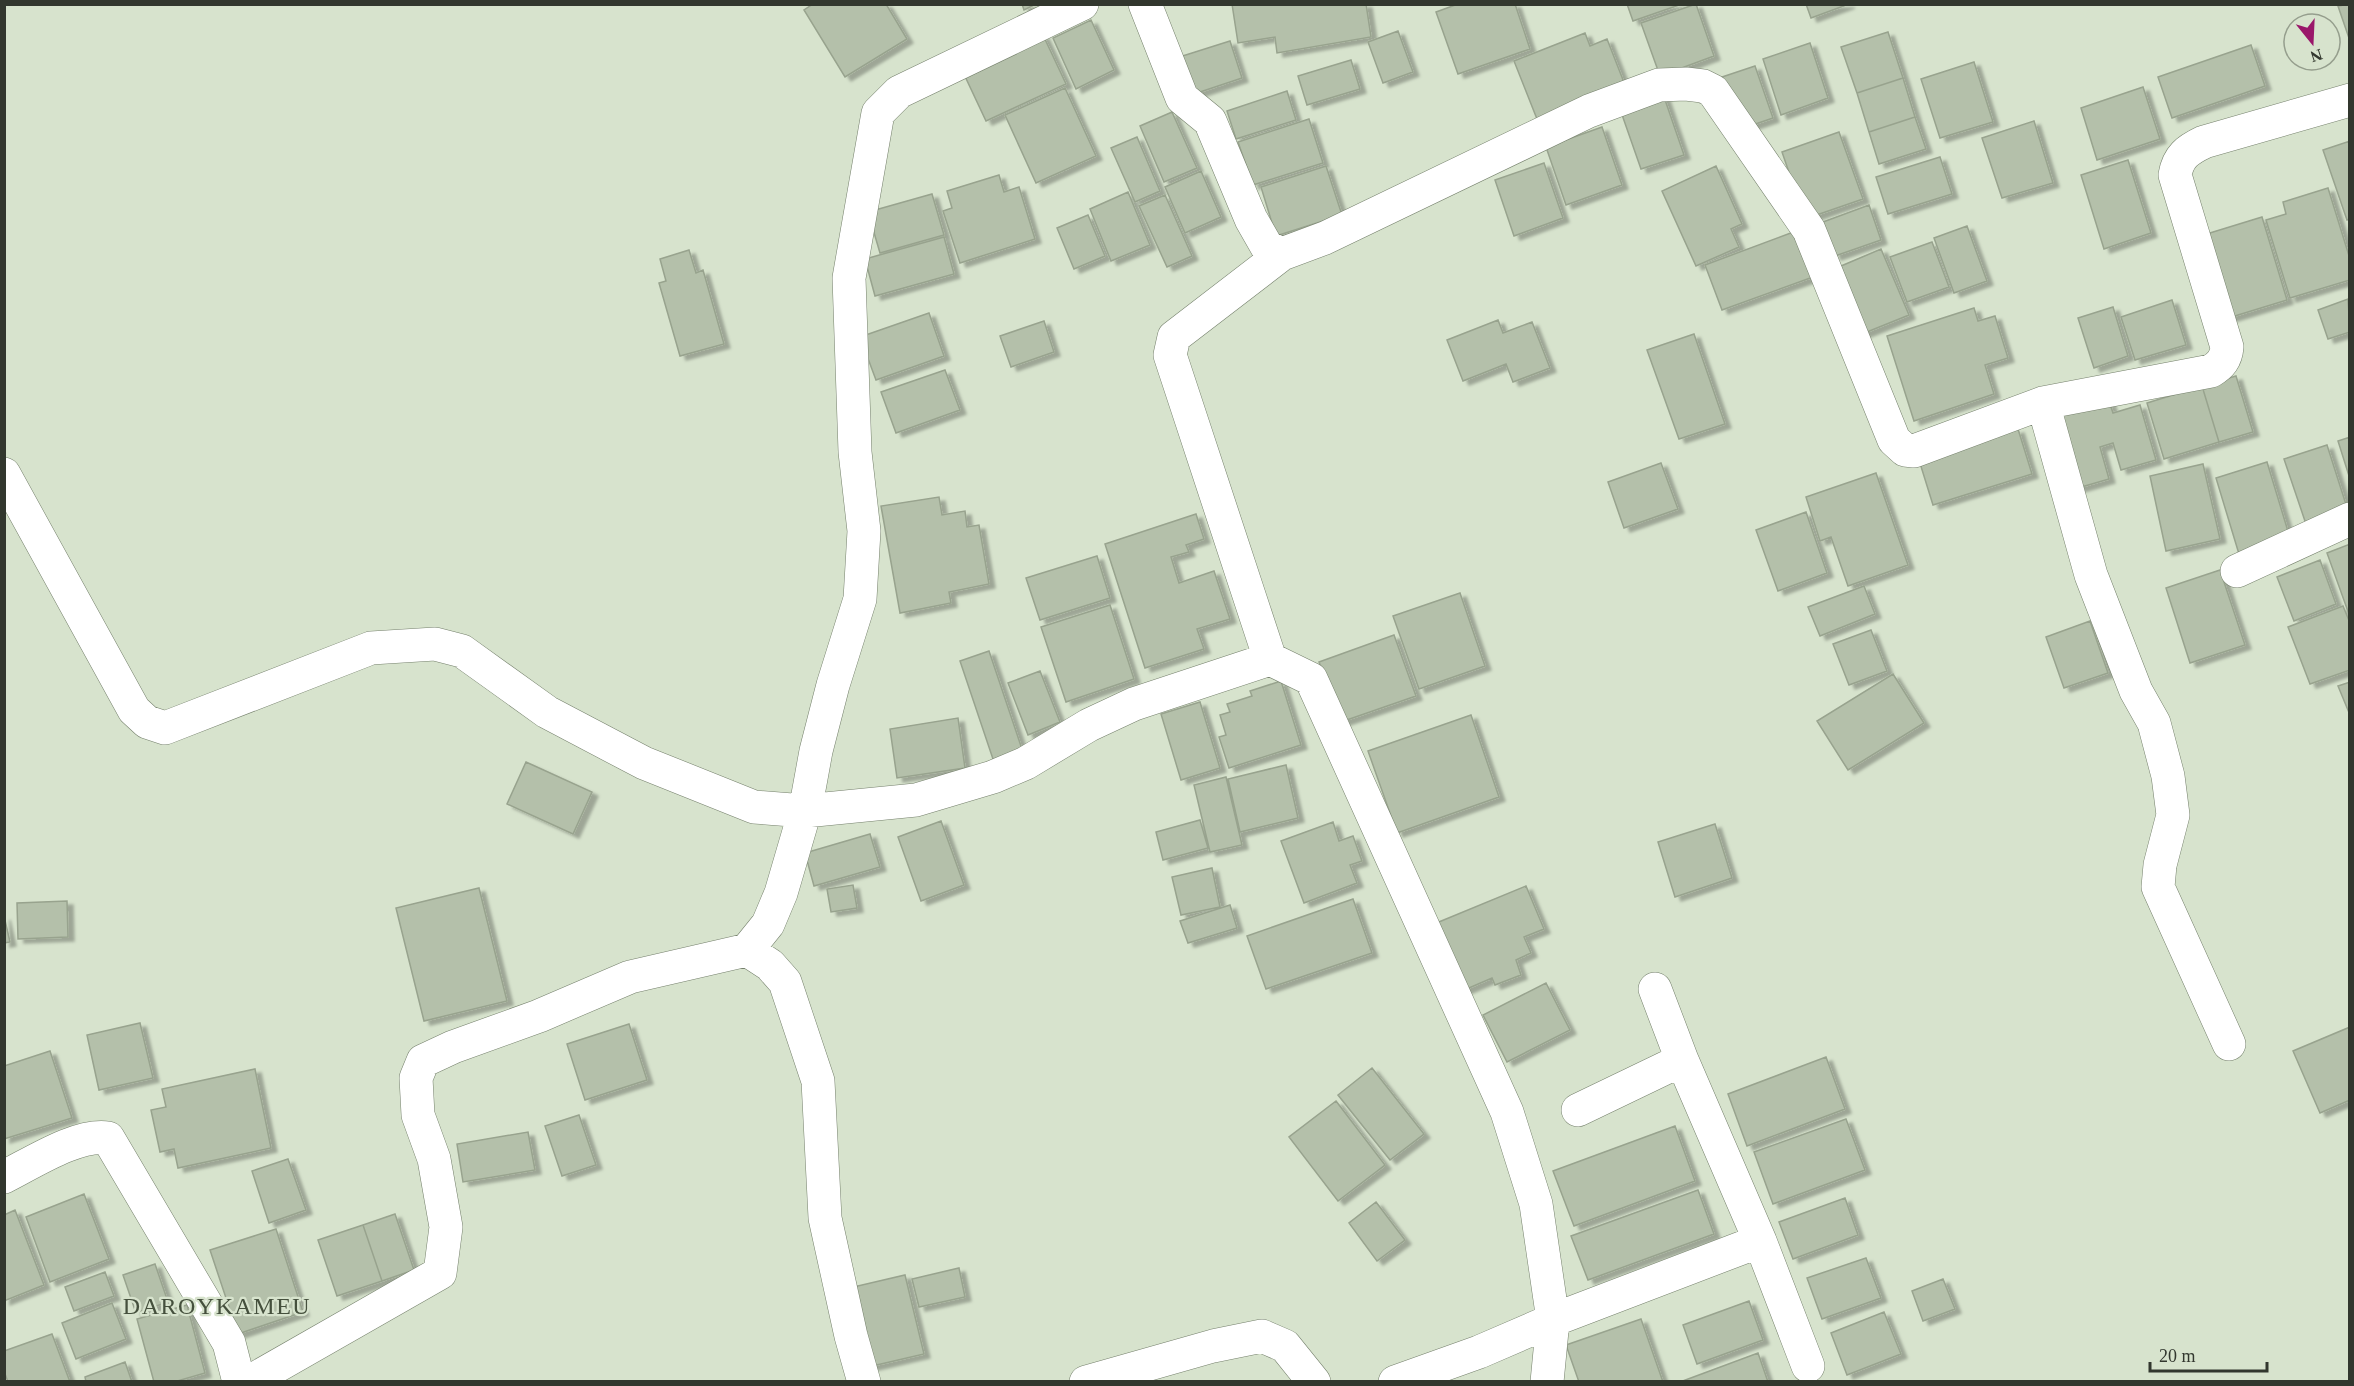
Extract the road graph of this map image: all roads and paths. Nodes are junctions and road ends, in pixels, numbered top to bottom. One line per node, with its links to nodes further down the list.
1 (1082, 4): 10 (street)
2 (1145, 4): 4 (street)
3 (2349, 100): 5 (street)
4 (1282, 254): 5 (street); 9 (street)
5 (2043, 403): 13 (street)
6 (4, 474): 10 (street)
7 (2349, 519): 8 (street)
8 (2237, 571)
9 (1270, 658): 10 (street); 18 (street)
10 (805, 811): 11 (street)
11 (747, 950): 21 (street); 22 (street)
12 (1655, 989): 14 (street)
13 (2229, 1044)
14 (1682, 1060): 15 (street); 17 (street)
15 (1578, 1110)
16 (4, 1177): 20 (street)
17 (1760, 1241): 18 (street); 19 (street)
18 (1553, 1320): 25 (street); 26 (street)
19 (1808, 1366)
20 (239, 1382)
21 (249, 1382)
22 (864, 1382)
23 (1086, 1382): 24 (street)
24 (1314, 1382)
25 (1395, 1382)
26 (1547, 1382)

